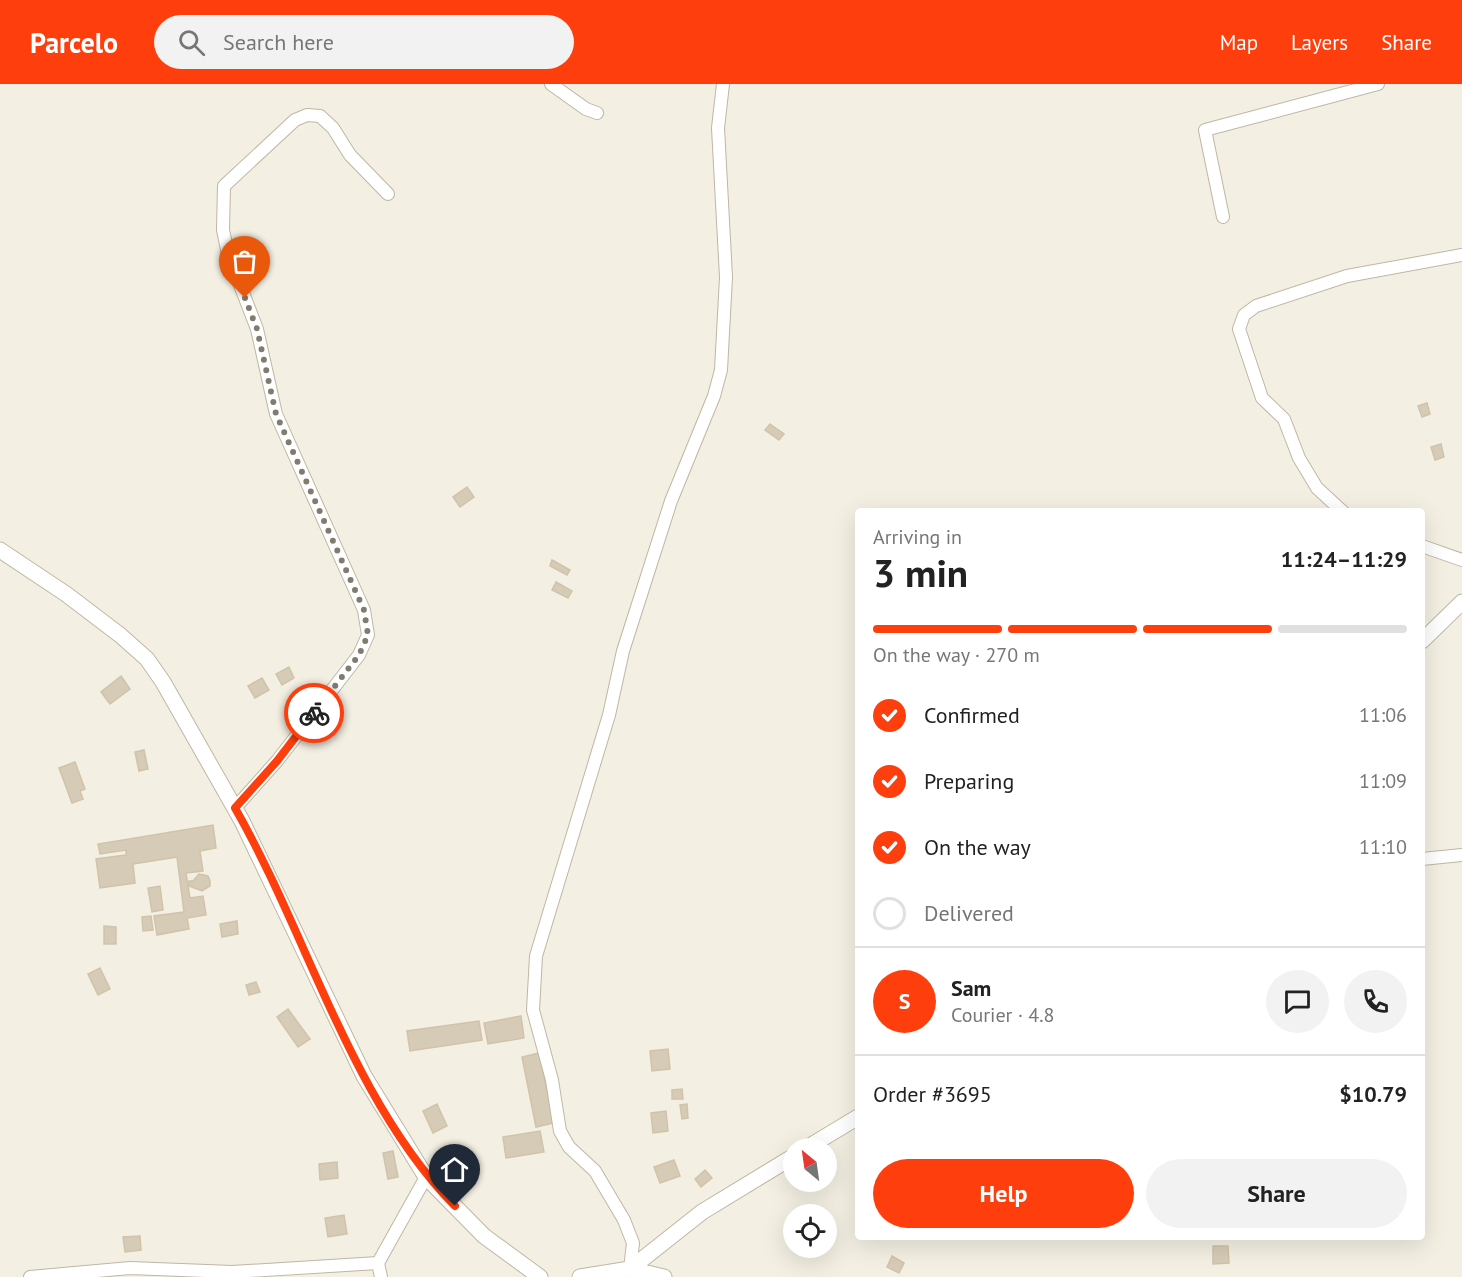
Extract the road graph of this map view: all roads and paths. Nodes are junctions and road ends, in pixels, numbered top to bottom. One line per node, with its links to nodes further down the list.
1 (550, 84): 4 (street)
2 (723, 84): 22 (street)
3 (1378, 84): 6 (street)
4 (597, 113)
5 (388, 194): 14 (street)
6 (1223, 217)
7 (1462, 255): 8 (street)
8 (1339, 508)
9 (1425, 547): 11 (street)
10 (0, 550): 14 (street)
11 (1462, 560)
12 (1462, 602): 13 (street)
13 (1425, 638)
14 (235, 808): 20 (street)
15 (1462, 855): 16 (street)
16 (1425, 859)
17 (855, 1119): 18 (street)
18 (823, 1138)
19 (783, 1163): 22 (street)
20 (426, 1177): 21 (street); 25 (street)
21 (378, 1263): 23 (street); 24 (street)
22 (630, 1269): 26 (street); 27 (street)
23 (30, 1277)
24 (381, 1277)
25 (540, 1277)
26 (580, 1277)
27 (664, 1277)

